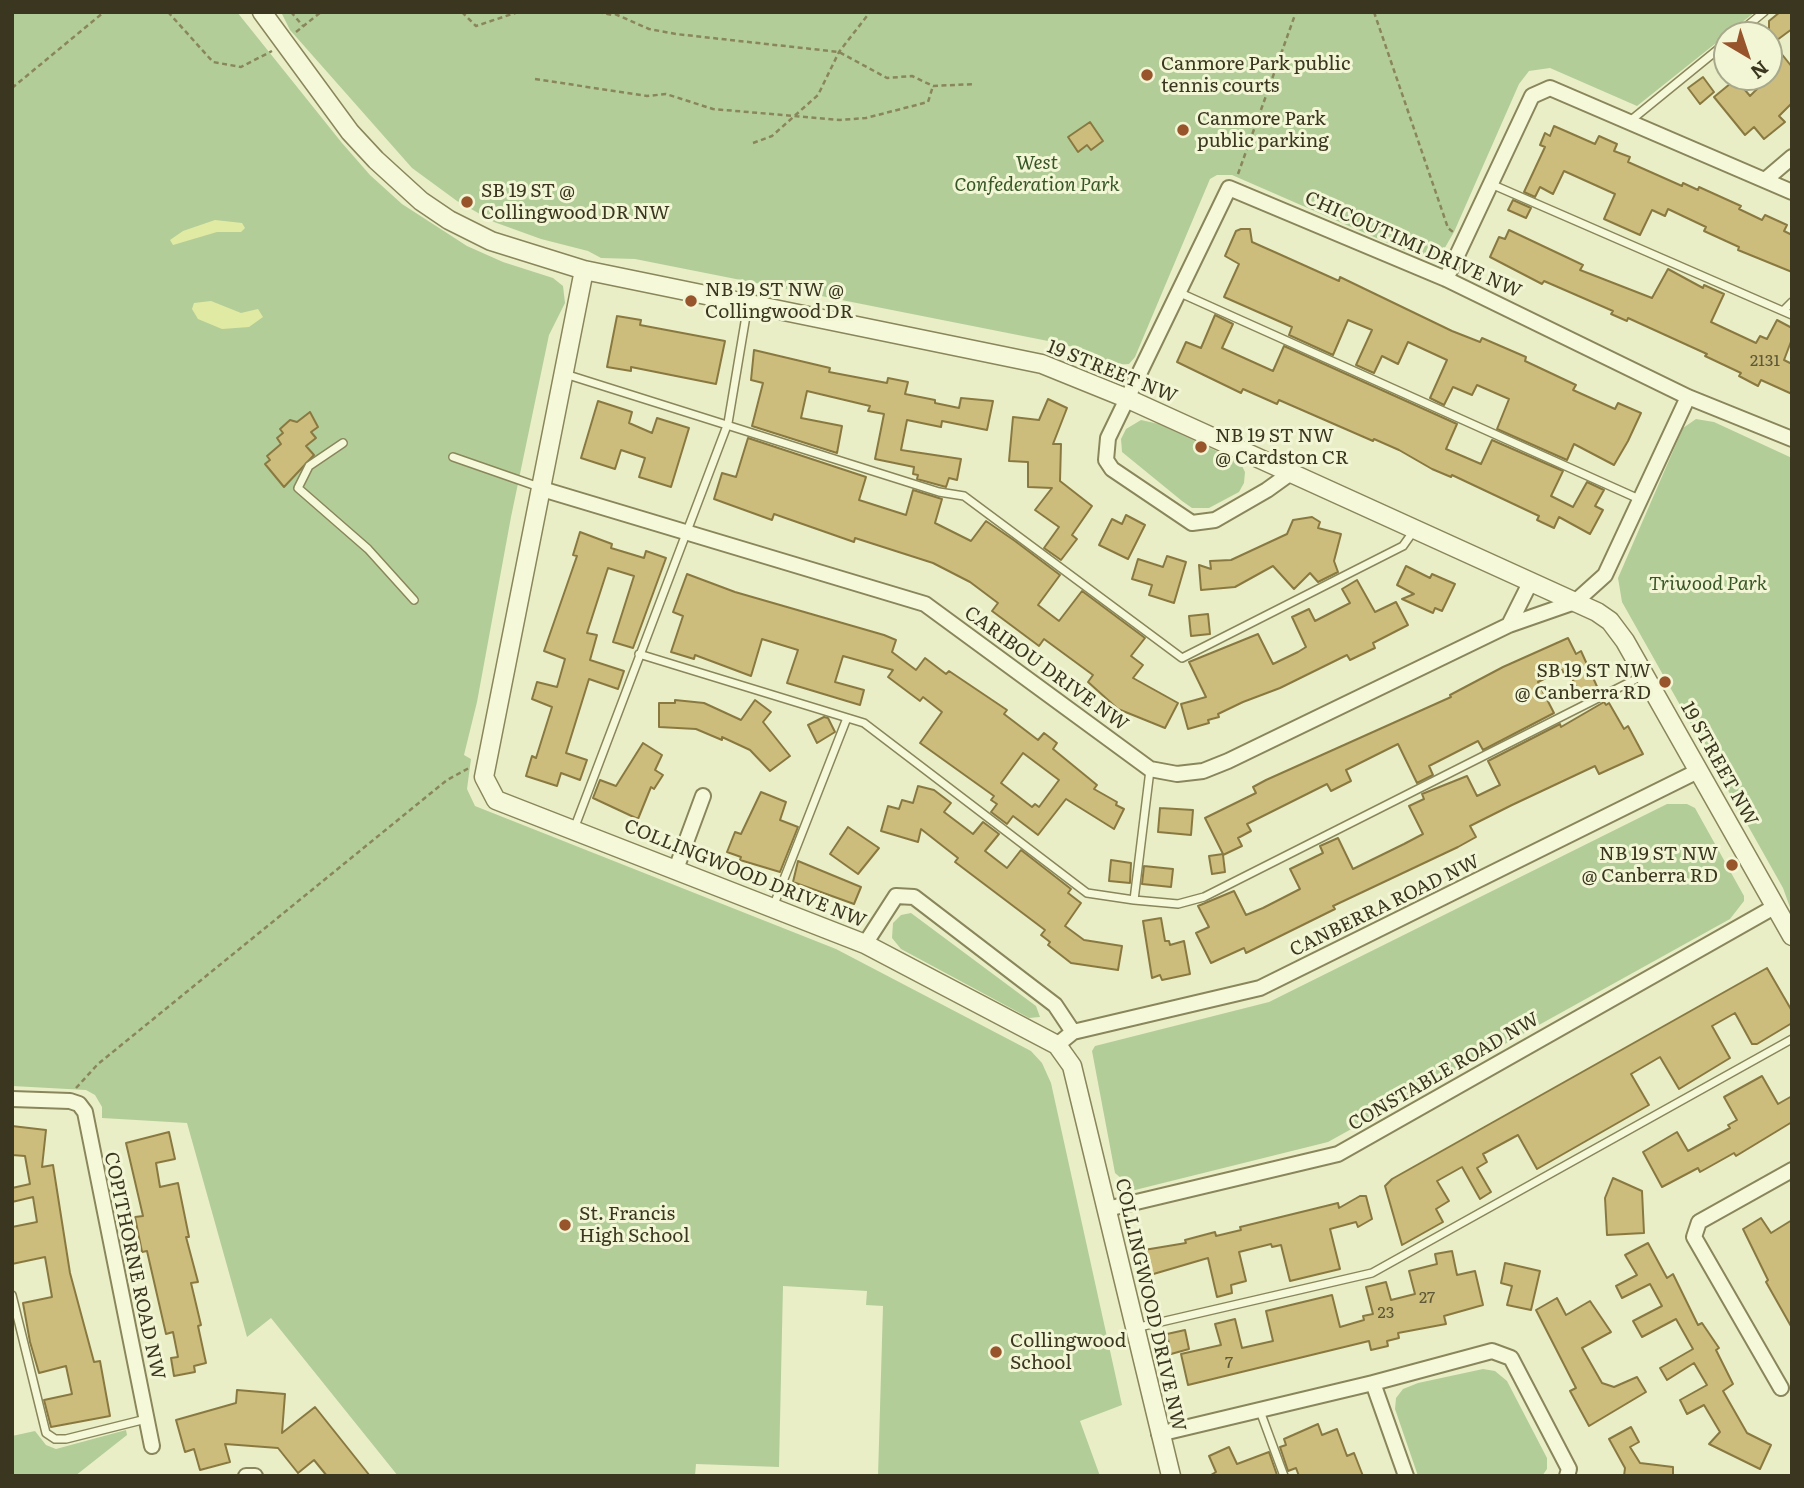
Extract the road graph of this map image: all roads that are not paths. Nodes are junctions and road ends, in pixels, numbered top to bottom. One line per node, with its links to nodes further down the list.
1 (262, 12): 8 (street, 19 STREET NW)
2 (1713, 53): 3 (lane)
3 (1630, 121): 5 (street); 6 (street)
4 (1792, 157): 5 (street)
5 (1765, 180): 7 (street)
6 (1491, 184): 9 (street); 13 (lane)
7 (1792, 192)
8 (584, 270): 12 (street, 19 STREET NW); 15 (street, COLLINGWOOD DRIVE NW)
9 (1446, 279): 10 (street, CHICOUTIMI DRIVE NW); 16 (street, CHICOUTIMI DRIVE NW)
10 (1178, 292): 17 (street); 24 (lane)
11 (1792, 302): 13 (lane)
12 (748, 303): 17 (street, 19 STREET NW); 18 (lane)
13 (1783, 311): 14 (lane)
14 (1792, 315)
15 (564, 374): 18 (lane); 23 (street, COLLINGWOOD DRIVE NW)
16 (1688, 397): 19 (street, CHICOUTIMI DRIVE NW); 24 (street)
17 (1126, 398): 22 (street, 19 STREET NW); 22 (street)
18 (728, 423): 25 (lane); 26 (lane)
19 (1792, 439)
20 (343, 443): 28 (lane)
21 (453, 457): 23 (lane)
22 (1292, 472): 25 (street, 19 STREET NW)
23 (542, 489): 26 (street, CARIBOU DRIVE NW); 37 (street, COLLINGWOOD DRIVE NW)
24 (1639, 499): 29 (street)
25 (1415, 529): 27 (street, 19 STREET NW)
26 (688, 533): 31 (lane); 34 (street, CARIBOU DRIVE NW)
27 (1531, 581): 29 (street, 19 STREET NW); 30 (street)
28 (414, 600)
29 (1575, 602): 30 (street, CARIBOU DRIVE NW); 32 (street, 19 STREET NW)
30 (1509, 625): 34 (street, CARIBOU DRIVE NW)
31 (639, 654): 33 (lane); 37 (lane)
32 (1645, 675): 35 (street, 19 STREET NW); 39 (lane)
33 (847, 719): 39 (lane); 41 (lane)
34 (1150, 769): 39 (lane)
35 (1698, 771): 40 (street, 19 STREET NW); 44 (street, CANBERRA ROAD NW)
36 (703, 796): 38 (street)
37 (574, 829): 38 (street, COLLINGWOOD DRIVE NW)
38 (676, 869): 41 (street, COLLINGWOOD DRIVE NW)
39 (1134, 900)
40 (1776, 906): 42 (street, 19 STREET NW); 49 (street, CONSTABLE ROAD NW)
41 (772, 910): 43 (street, COLLINGWOOD DRIVE NW)
42 (1792, 936)
43 (864, 944): 44 (street); 46 (street, COLLINGWOOD DRIVE NW)
44 (1073, 1032): 46 (street, CANBERRA ROAD NW)
45 (1792, 1038): 51 (lane)
46 (1057, 1045): 49 (street, COLLINGWOOD DRIVE NW)
47 (12, 1099): 55 (street, COPITHORNE ROAD NW)
48 (1791, 1172): 53 (street)
49 (1107, 1209): 51 (street, COLLINGWOOD DRIVE NW)
50 (12, 1295): 55 (lane)
51 (1134, 1328): 56 (street, COLLINGWOOD DRIVE NW)
52 (1373, 1383): 54 (street); 62 (street); 63 (street)
53 (1781, 1388)
54 (1260, 1410): 56 (street); 61 (lane)
55 (146, 1419): 57 (street, COPITHORNE ROAD NW)
56 (1159, 1434): 60 (street, COLLINGWOOD DRIVE NW)
57 (152, 1446)
58 (246, 1476): 59 (street)
59 (255, 1476)
60 (1171, 1476)
61 (1284, 1476)
62 (1406, 1476)
63 (1567, 1476)

